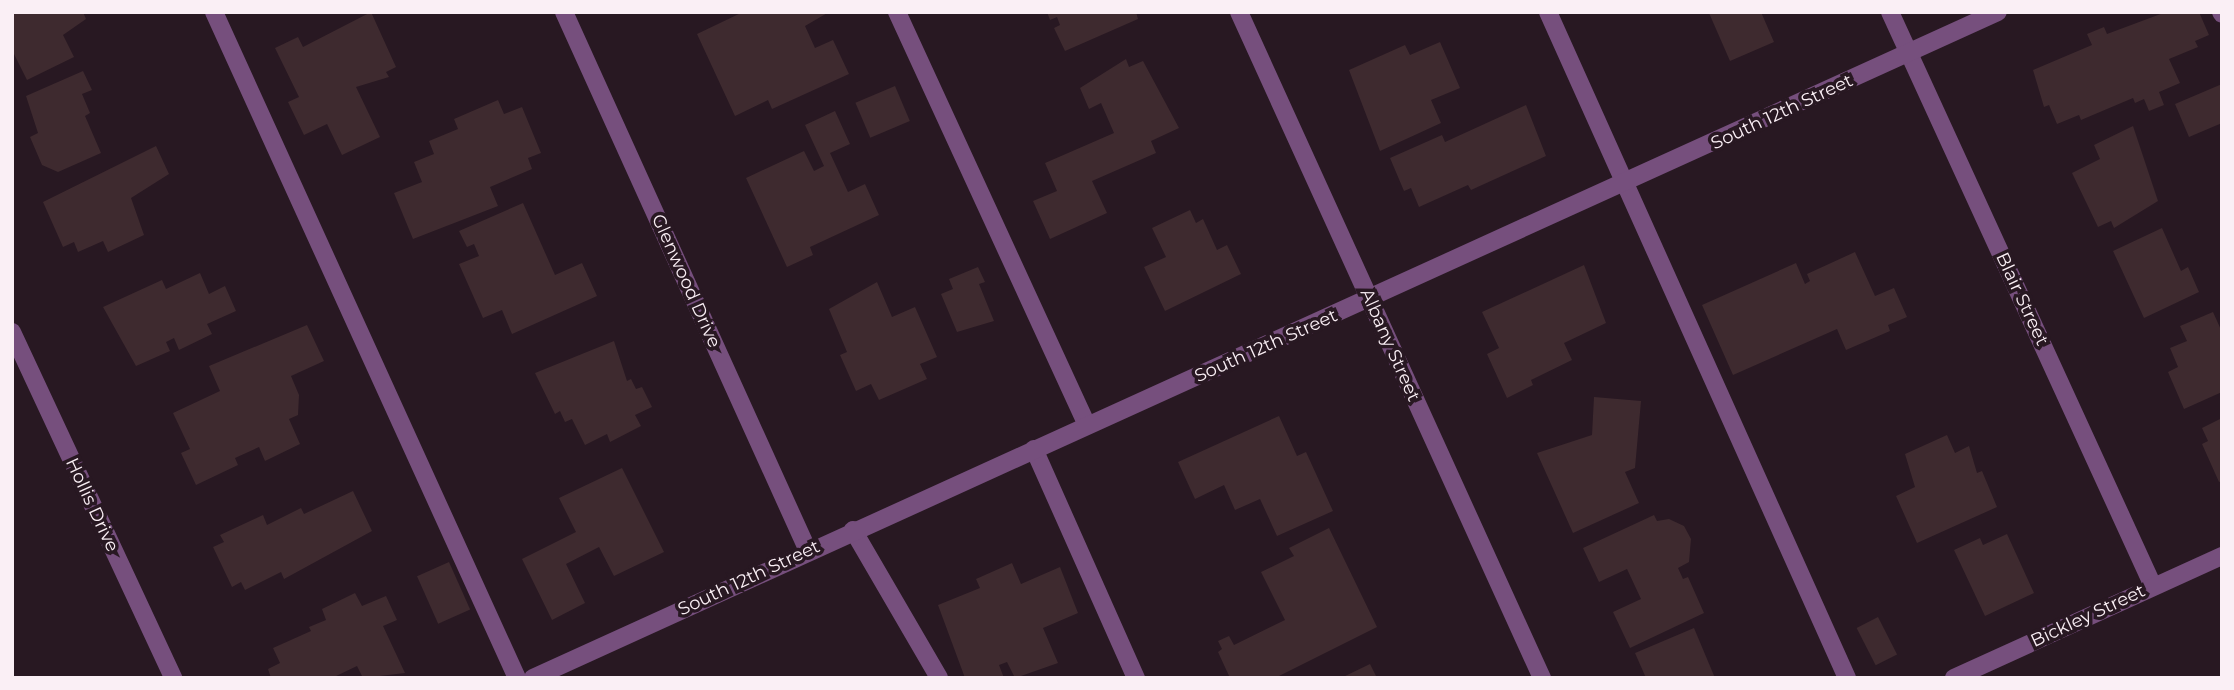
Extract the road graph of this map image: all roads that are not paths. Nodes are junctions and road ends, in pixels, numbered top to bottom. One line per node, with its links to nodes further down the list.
1 (214, 12): 20 (street)
2 (564, 12): 16 (street, Glenwood Drive)
3 (897, 12): 13 (street)
4 (1239, 12): 10 (street, Albany Street)
5 (1548, 12): 9 (street)
6 (1890, 12): 8 (street, Blair Street)
7 (1998, 12): 8 (street, South 12th Street)
8 (1909, 54): 9 (street, South 12th Street); 18 (street, Blair Street)
9 (1625, 183): 10 (street, South 12th Street); 25 (street)
10 (1369, 300): 13 (street, South 12th Street); 24 (street, Albany Street)
11 (12, 332): 12 (street, Hollis Drive)
12 (20, 373): 19 (street, Hollis Drive)
13 (1087, 425): 14 (street, South 12th Street)
14 (1034, 449): 15 (street, South 12th Street); 23 (street)
15 (853, 530): 16 (street, South 12th Street); 22 (street)
16 (808, 551): 21 (street, South 12th Street)
17 (2222, 556): 18 (street, Bickley Street)
18 (2153, 586): 26 (street, Bickley Street)
19 (173, 678)
20 (517, 678)
21 (533, 678)
22 (940, 678)
23 (1136, 678)
24 (1542, 678)
25 (1847, 678)
26 (1954, 678)

